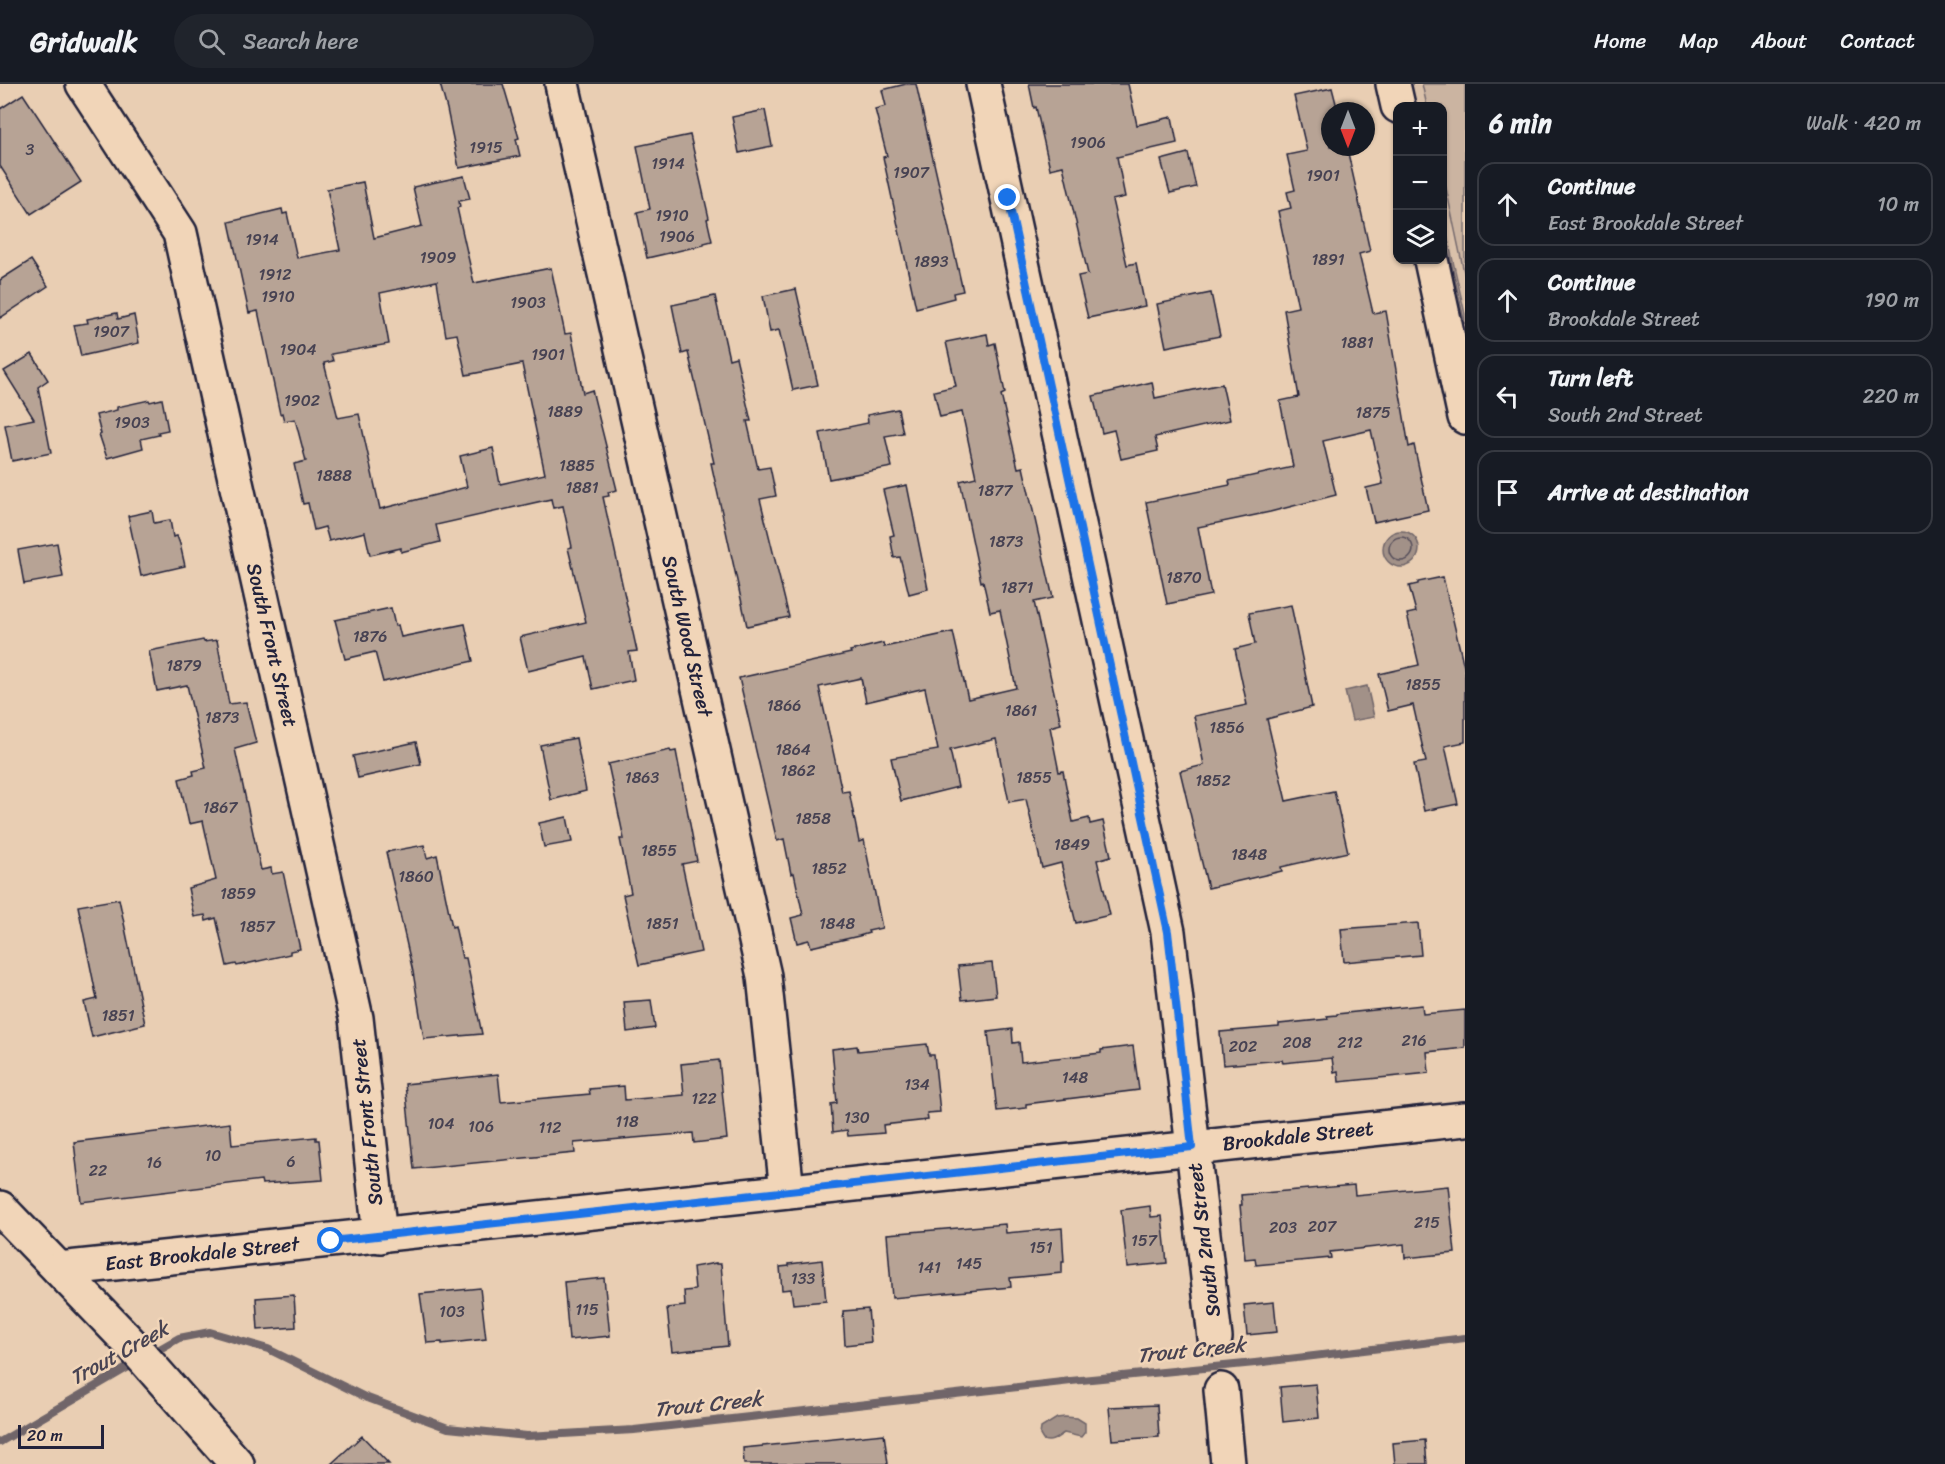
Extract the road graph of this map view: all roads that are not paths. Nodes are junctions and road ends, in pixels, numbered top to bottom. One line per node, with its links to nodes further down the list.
1 (82, 84): 12 (street, South Front Street)
2 (562, 84): 10 (street, South Wood Street)
3 (983, 84): 9 (street, South 2nd Street)
4 (1394, 84): 5 (street)
5 (1397, 102)
6 (1432, 264): 7 (street)
7 (1465, 417)
8 (1465, 1119): 9 (street, Brookdale Street)
9 (1192, 1147): 10 (street, Brookdale Street); 14 (street, South 2nd Street)
10 (787, 1191): 12 (street, Brookdale Street)
11 (0, 1208): 13 (street)
12 (380, 1236): 13 (street, East Brookdale Street)
13 (60, 1269): 16 (street)
14 (1215, 1338)
15 (1221, 1390): 17 (street)
16 (237, 1464)
17 (1228, 1464)

